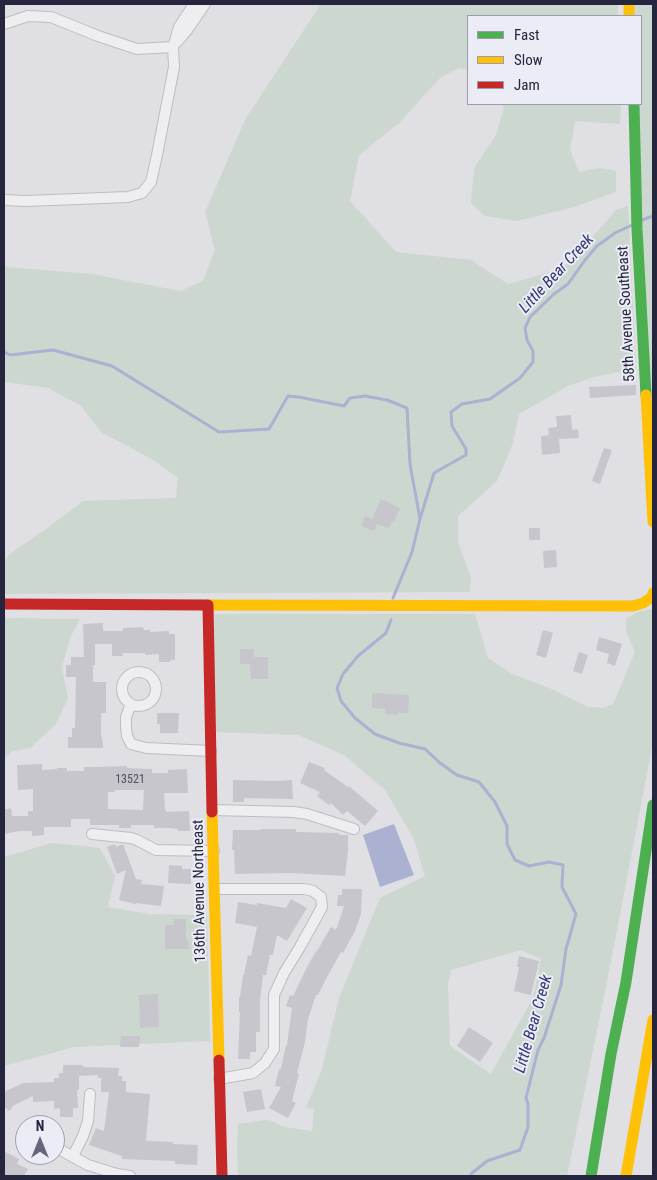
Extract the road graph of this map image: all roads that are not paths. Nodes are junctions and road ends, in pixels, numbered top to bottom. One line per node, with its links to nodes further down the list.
1 (194, 4): 4 (street)
2 (206, 4): 4 (street)
3 (4, 24): 4 (street)
4 (173, 47): 6 (street)
5 (634, 105): 7 (main road, 58th Avenue Southeast)
6 (4, 200)
7 (653, 522)
8 (652, 595): 10 (main road)
9 (4, 604): 10 (main road)
10 (208, 605): 12 (main road, 136th Avenue Northeast)
11 (131, 704): 12 (street)
12 (211, 751): 14 (main road, 136th Avenue Northeast)
13 (653, 805): 26 (main road)
14 (213, 810): 15 (street); 17 (main road, 136th Avenue Northeast)
15 (354, 829)
16 (92, 834): 17 (street)
17 (214, 851): 18 (main road, 136th Avenue Northeast)
18 (215, 889): 20 (main road, 136th Avenue Northeast); 20 (street)
19 (653, 1020): 27 (main road)
20 (219, 1079): 25 (main road, 136th Avenue Northeast)
21 (90, 1094): 23 (street)
22 (65, 1152): 23 (street)
23 (73, 1156): 24 (street)
24 (130, 1176)
25 (222, 1176)
26 (591, 1176)
27 (626, 1176)

